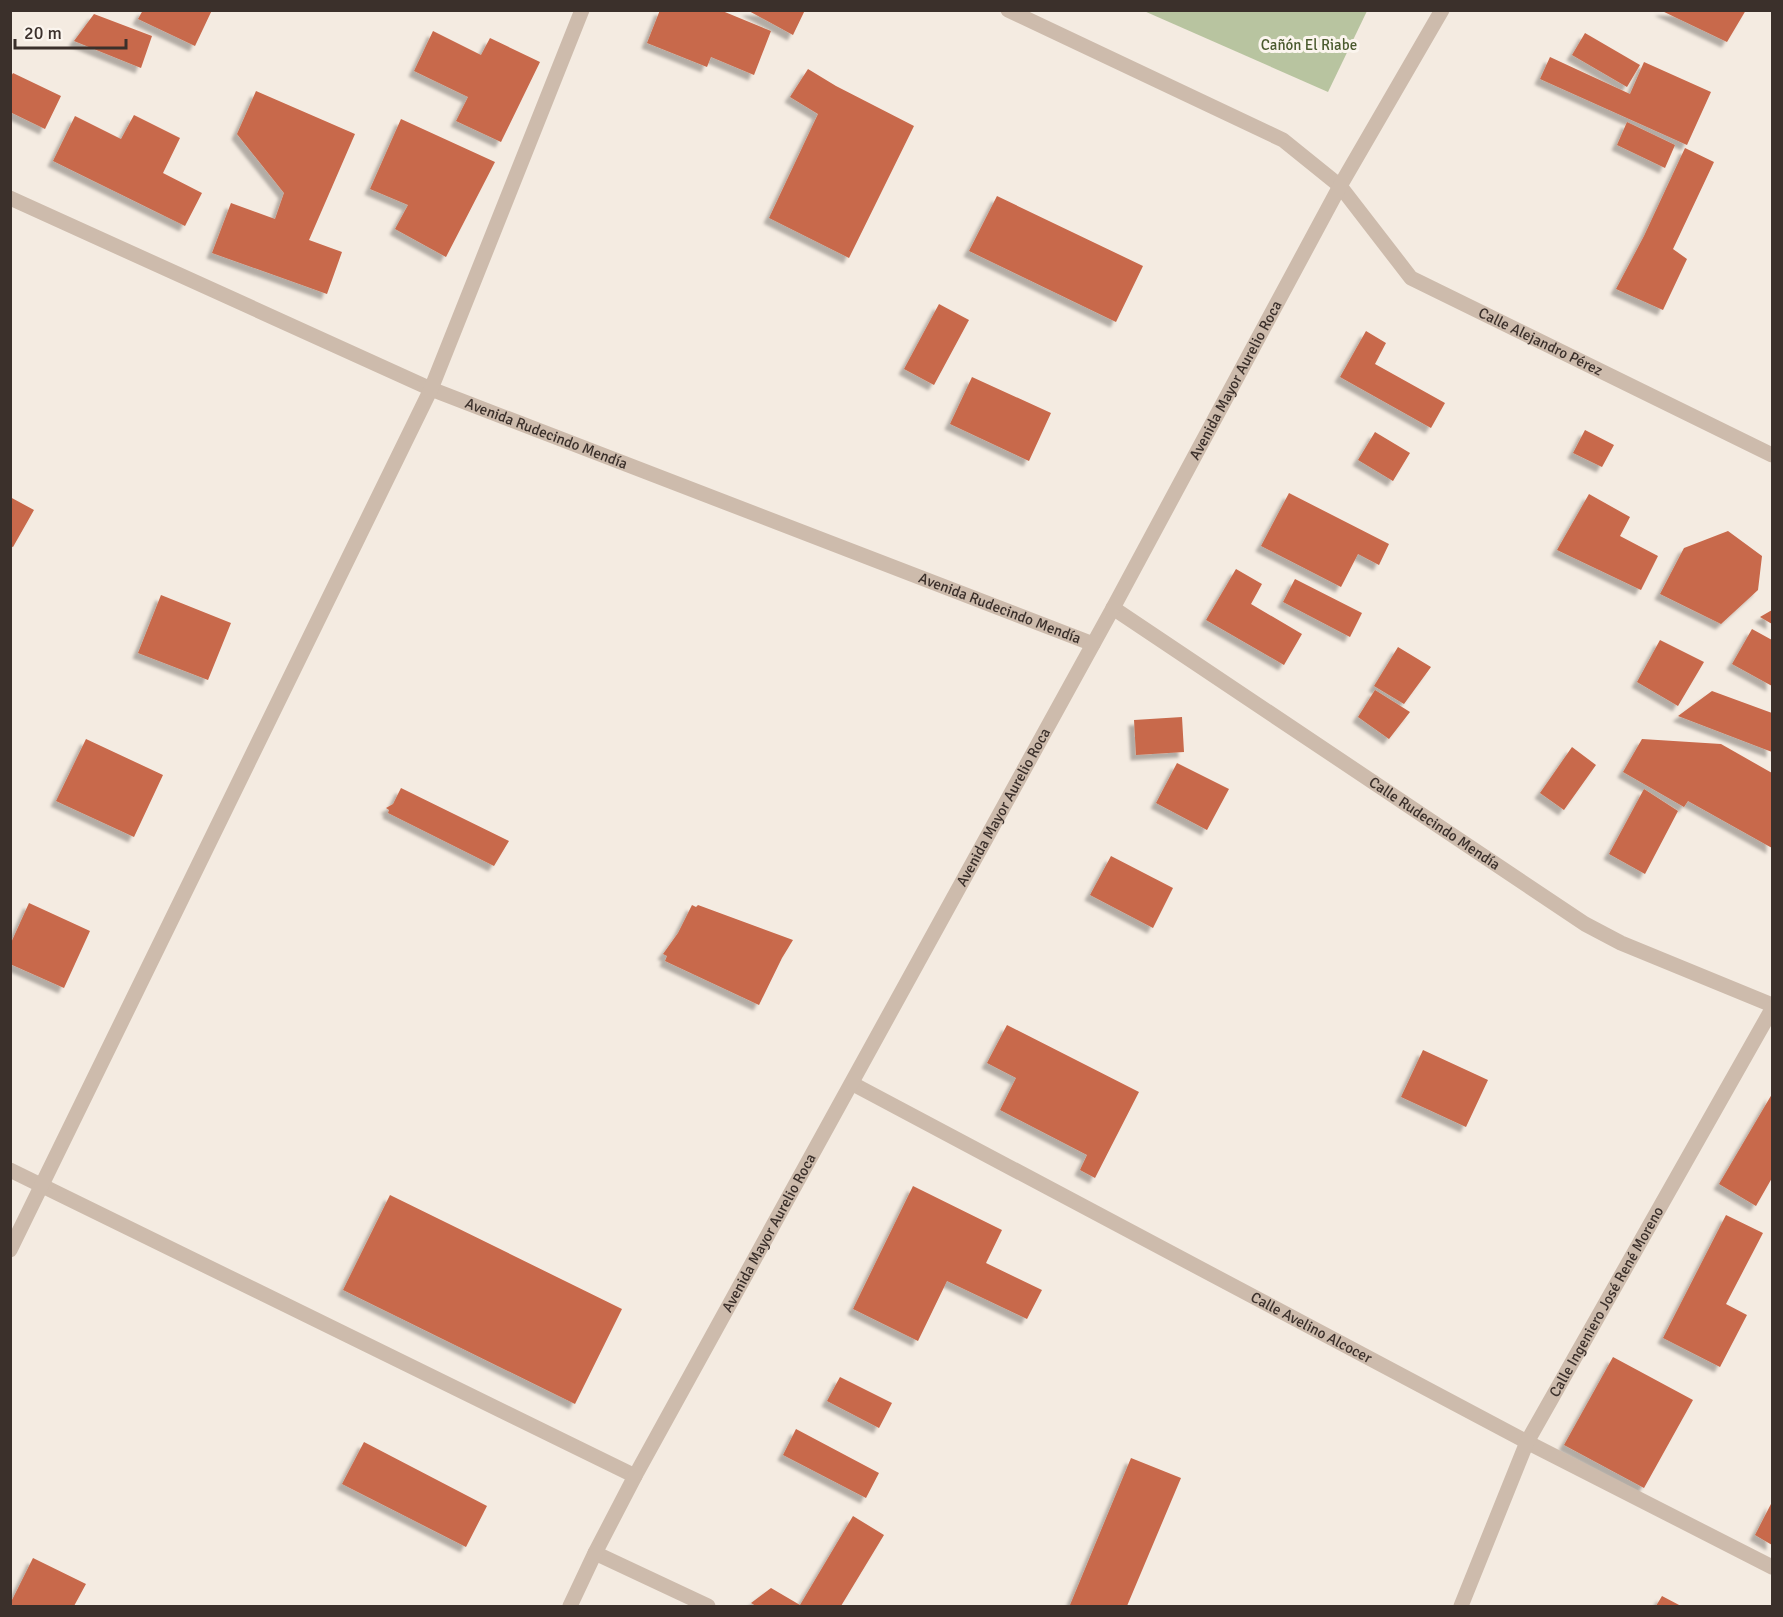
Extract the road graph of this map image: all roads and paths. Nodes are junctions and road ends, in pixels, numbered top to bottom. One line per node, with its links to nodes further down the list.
1 (582, 10): 6 (street)
2 (1008, 10): 4 (street, Calle Alejandro Pérez)
3 (1442, 10): 4 (street, Avenida Mayor Aurelio Roca)
4 (1340, 186): 7 (street, Calle Alejandro Pérez); 8 (street, Avenida Mayor Aurelio Roca)
5 (10, 198): 6 (street, Avenida Rudecindo Mendía)
6 (431, 389): 9 (street, Avenida Rudecindo Mendía); 13 (street)
7 (1773, 455)
8 (1113, 608): 9 (street, Avenida Mayor Aurelio Roca); 10 (street, Calle Rudecindo Mendía)
9 (1093, 644): 11 (street, Avenida Mayor Aurelio Roca)
10 (1773, 1007): 15 (street, Calle Ingeniero José René Moreno)
11 (853, 1083): 15 (street, Calle Avelino Alcocer); 16 (street, Avenida Mayor Aurelio Roca)
12 (10, 1170): 13 (street)
13 (43, 1185): 14 (street); 16 (street)
14 (10, 1250)
15 (1527, 1442): 18 (street, Calle Avelino Alcocer); 21 (street, Calle Ingeniero José René Moreno)
16 (635, 1476): 17 (street, Avenida Mayor Aurelio Roca)
17 (594, 1553): 19 (street, Avenida Mayor Aurelio Roca); 20 (street)
18 (1773, 1567)
19 (570, 1606)
20 (708, 1606)
21 (1461, 1606)

